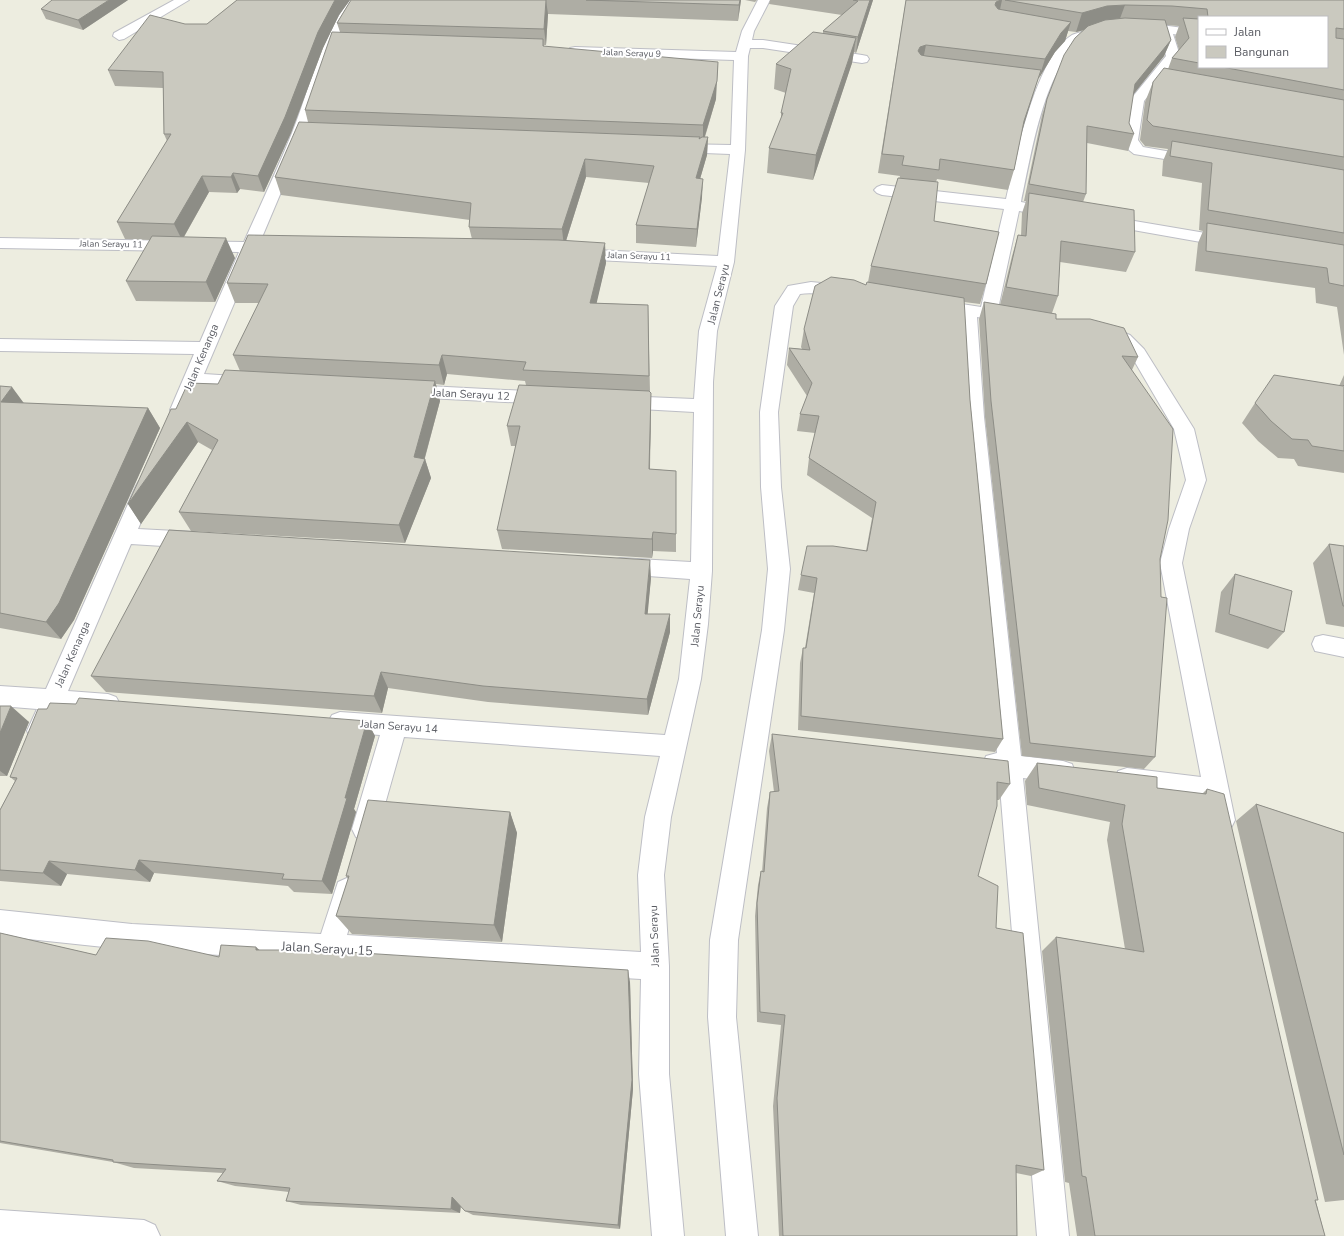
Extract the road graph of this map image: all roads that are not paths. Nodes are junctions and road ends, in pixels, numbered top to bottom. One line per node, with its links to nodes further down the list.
1 (183, 0): 6 (street)
2 (357, 0): 25 (street, Jalan Kenanga)
3 (764, 0): 9 (street, Jalan Serayu)
4 (1165, 30): 5 (street); 8 (street); 12 (street)
5 (1198, 34)
6 (119, 36)
7 (1063, 36): 8 (street)
8 (1077, 38): 15 (street)
9 (743, 50): 10 (street, Jalan Serayu 9); 11 (street, Jalan Serayu 9); 17 (street, Jalan Serayu)
10 (560, 51)
11 (862, 59)
12 (1153, 81): 14 (street); 18 (street)
13 (1030, 83): 15 (street)
14 (1168, 84)
15 (1045, 85): 20 (street)
16 (666, 147): 17 (street)
17 (738, 150): 28 (street, Jalan Serayu)
18 (1210, 163)
19 (882, 190): 20 (street)
20 (1014, 205): 21 (street); 31 (street)
21 (1069, 215)
22 (1092, 219): 24 (street)
23 (0, 243): 25 (street, Jalan Serayu 11)
24 (1242, 244)
25 (250, 246): 26 (street, Jalan Serayu 11); 35 (street, Jalan Kenanga)
26 (281, 247)
27 (559, 254): 28 (street, Jalan Serayu 11)
28 (726, 262): 41 (street, Jalan Serayu)
29 (866, 293): 53 (street)
30 (914, 301): 31 (street)
31 (978, 312): 32 (street); 58 (street)
32 (1034, 321)
33 (1087, 329): 61 (street)
34 (0, 345): 35 (street)
35 (205, 348): 36 (street, Jalan Kenanga)
36 (192, 380): 37 (street); 42 (street, Jalan Kenanga)
37 (264, 384)
38 (392, 390): 39 (street, Jalan Serayu 12)
39 (567, 399)
40 (607, 401): 41 (street)
41 (703, 406): 47 (street, Jalan Serayu)
42 (170, 429)
43 (152, 472): 44 (street, Jalan Kenanga)
44 (125, 536): 45 (street); 49 (street, Jalan Kenanga)
45 (212, 541)
46 (598, 565): 47 (street)
47 (701, 571): 55 (street, Jalan Serayu)
48 (0, 696): 49 (street)
49 (52, 699): 50 (street); 56 (street, Jalan Kenanga)
50 (132, 705)
51 (315, 720): 52 (street, Jalan Serayu 14)
52 (395, 726): 55 (street, Jalan Serayu 14); 64 (street)
53 (756, 737): 54 (street); 69 (street)
54 (780, 740)
55 (674, 746): 65 (street, Jalan Serayu)
56 (32, 749)
57 (970, 762): 58 (street)
58 (1010, 766): 59 (street); 70 (street)
59 (1081, 774)
60 (1105, 777): 61 (street)
61 (1215, 790): 62 (street)
62 (1227, 844)
63 (0, 923): 64 (street, Jalan Serayu 15)
64 (330, 948): 65 (street, Jalan Serayu 15)
65 (655, 966): 68 (street, Jalan Serayu)
66 (0, 1226): 67 (street)
67 (144, 1236)
68 (668, 1236)
69 (742, 1236)
70 (1053, 1236)

